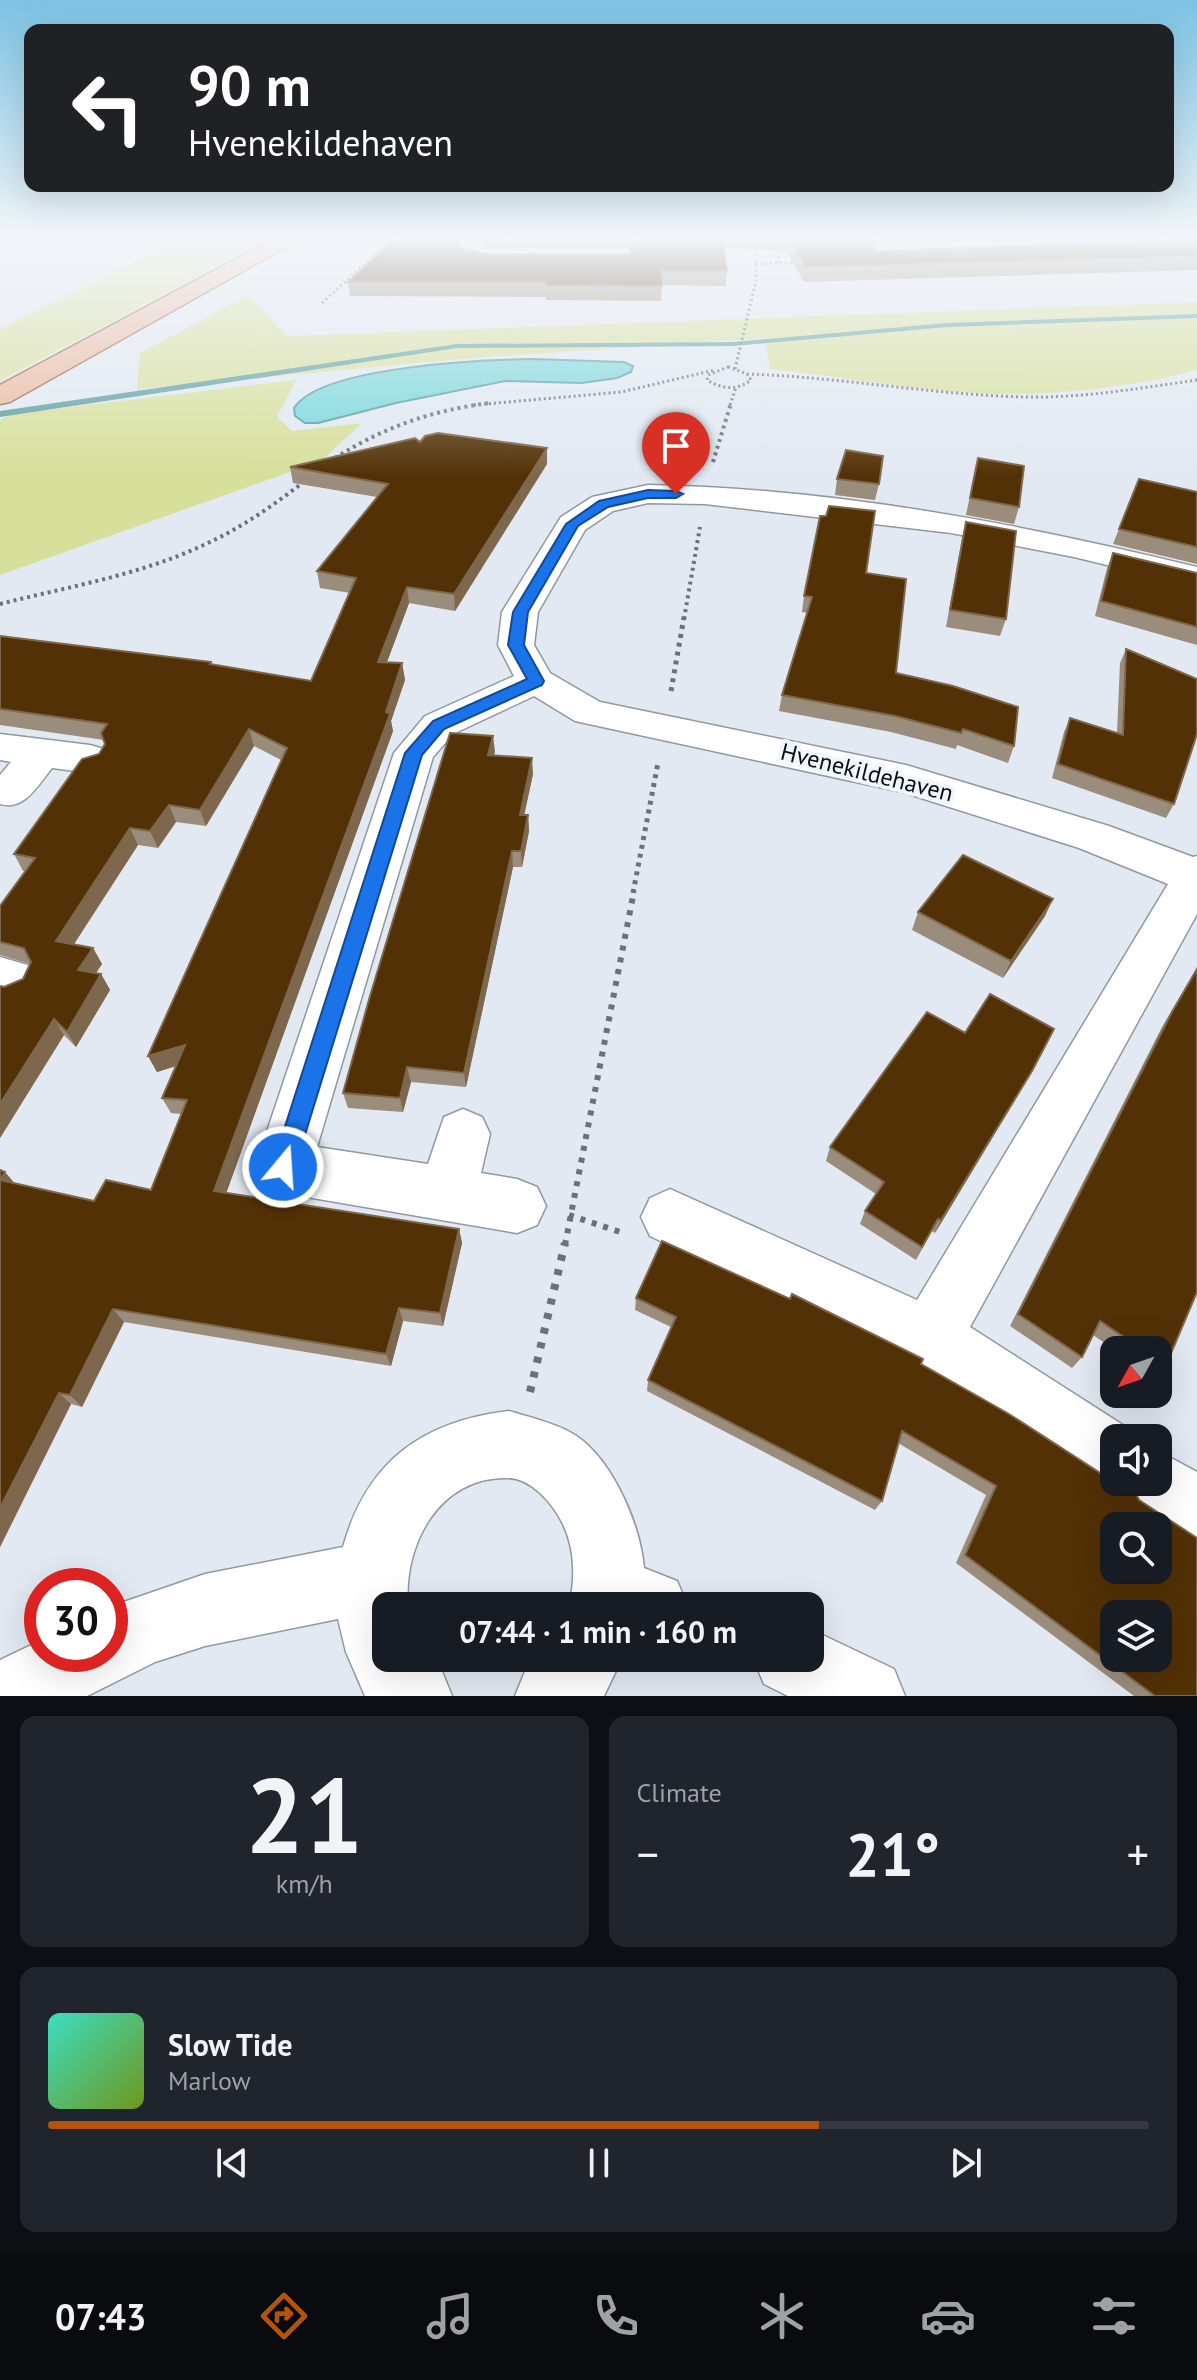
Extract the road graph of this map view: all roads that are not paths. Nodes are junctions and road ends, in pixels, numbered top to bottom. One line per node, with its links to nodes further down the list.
1 (148, 316): 2 (main road)
2 (0, 396)
3 (1197, 577): 4 (street)
4 (536, 681): 9 (street, Hvenekildehaven); 11 (street)
5 (0, 747): 6 (street)
6 (43, 752): 7 (street); 8 (street)
7 (90, 759)
8 (9, 792)
9 (1197, 875): 14 (street, Hvenekildehaven)
10 (463, 1134): 11 (street)
11 (448, 1194): 12 (street)
12 (517, 1206)
13 (670, 1217): 14 (street)
14 (930, 1338): 15 (street)
15 (1100, 1448)
16 (1172, 1495): 17 (street)
17 (1197, 1511)
18 (371, 1579): 19 (street); 20 (street); 25 (street)
19 (610, 1592)
20 (128, 1636)
21 (56, 1672): 24 (street)
22 (577, 1672): 26 (street)
23 (818, 1672): 27 (street)
24 (8, 1696)
25 (414, 1696)
26 (553, 1696)
27 (867, 1696)

